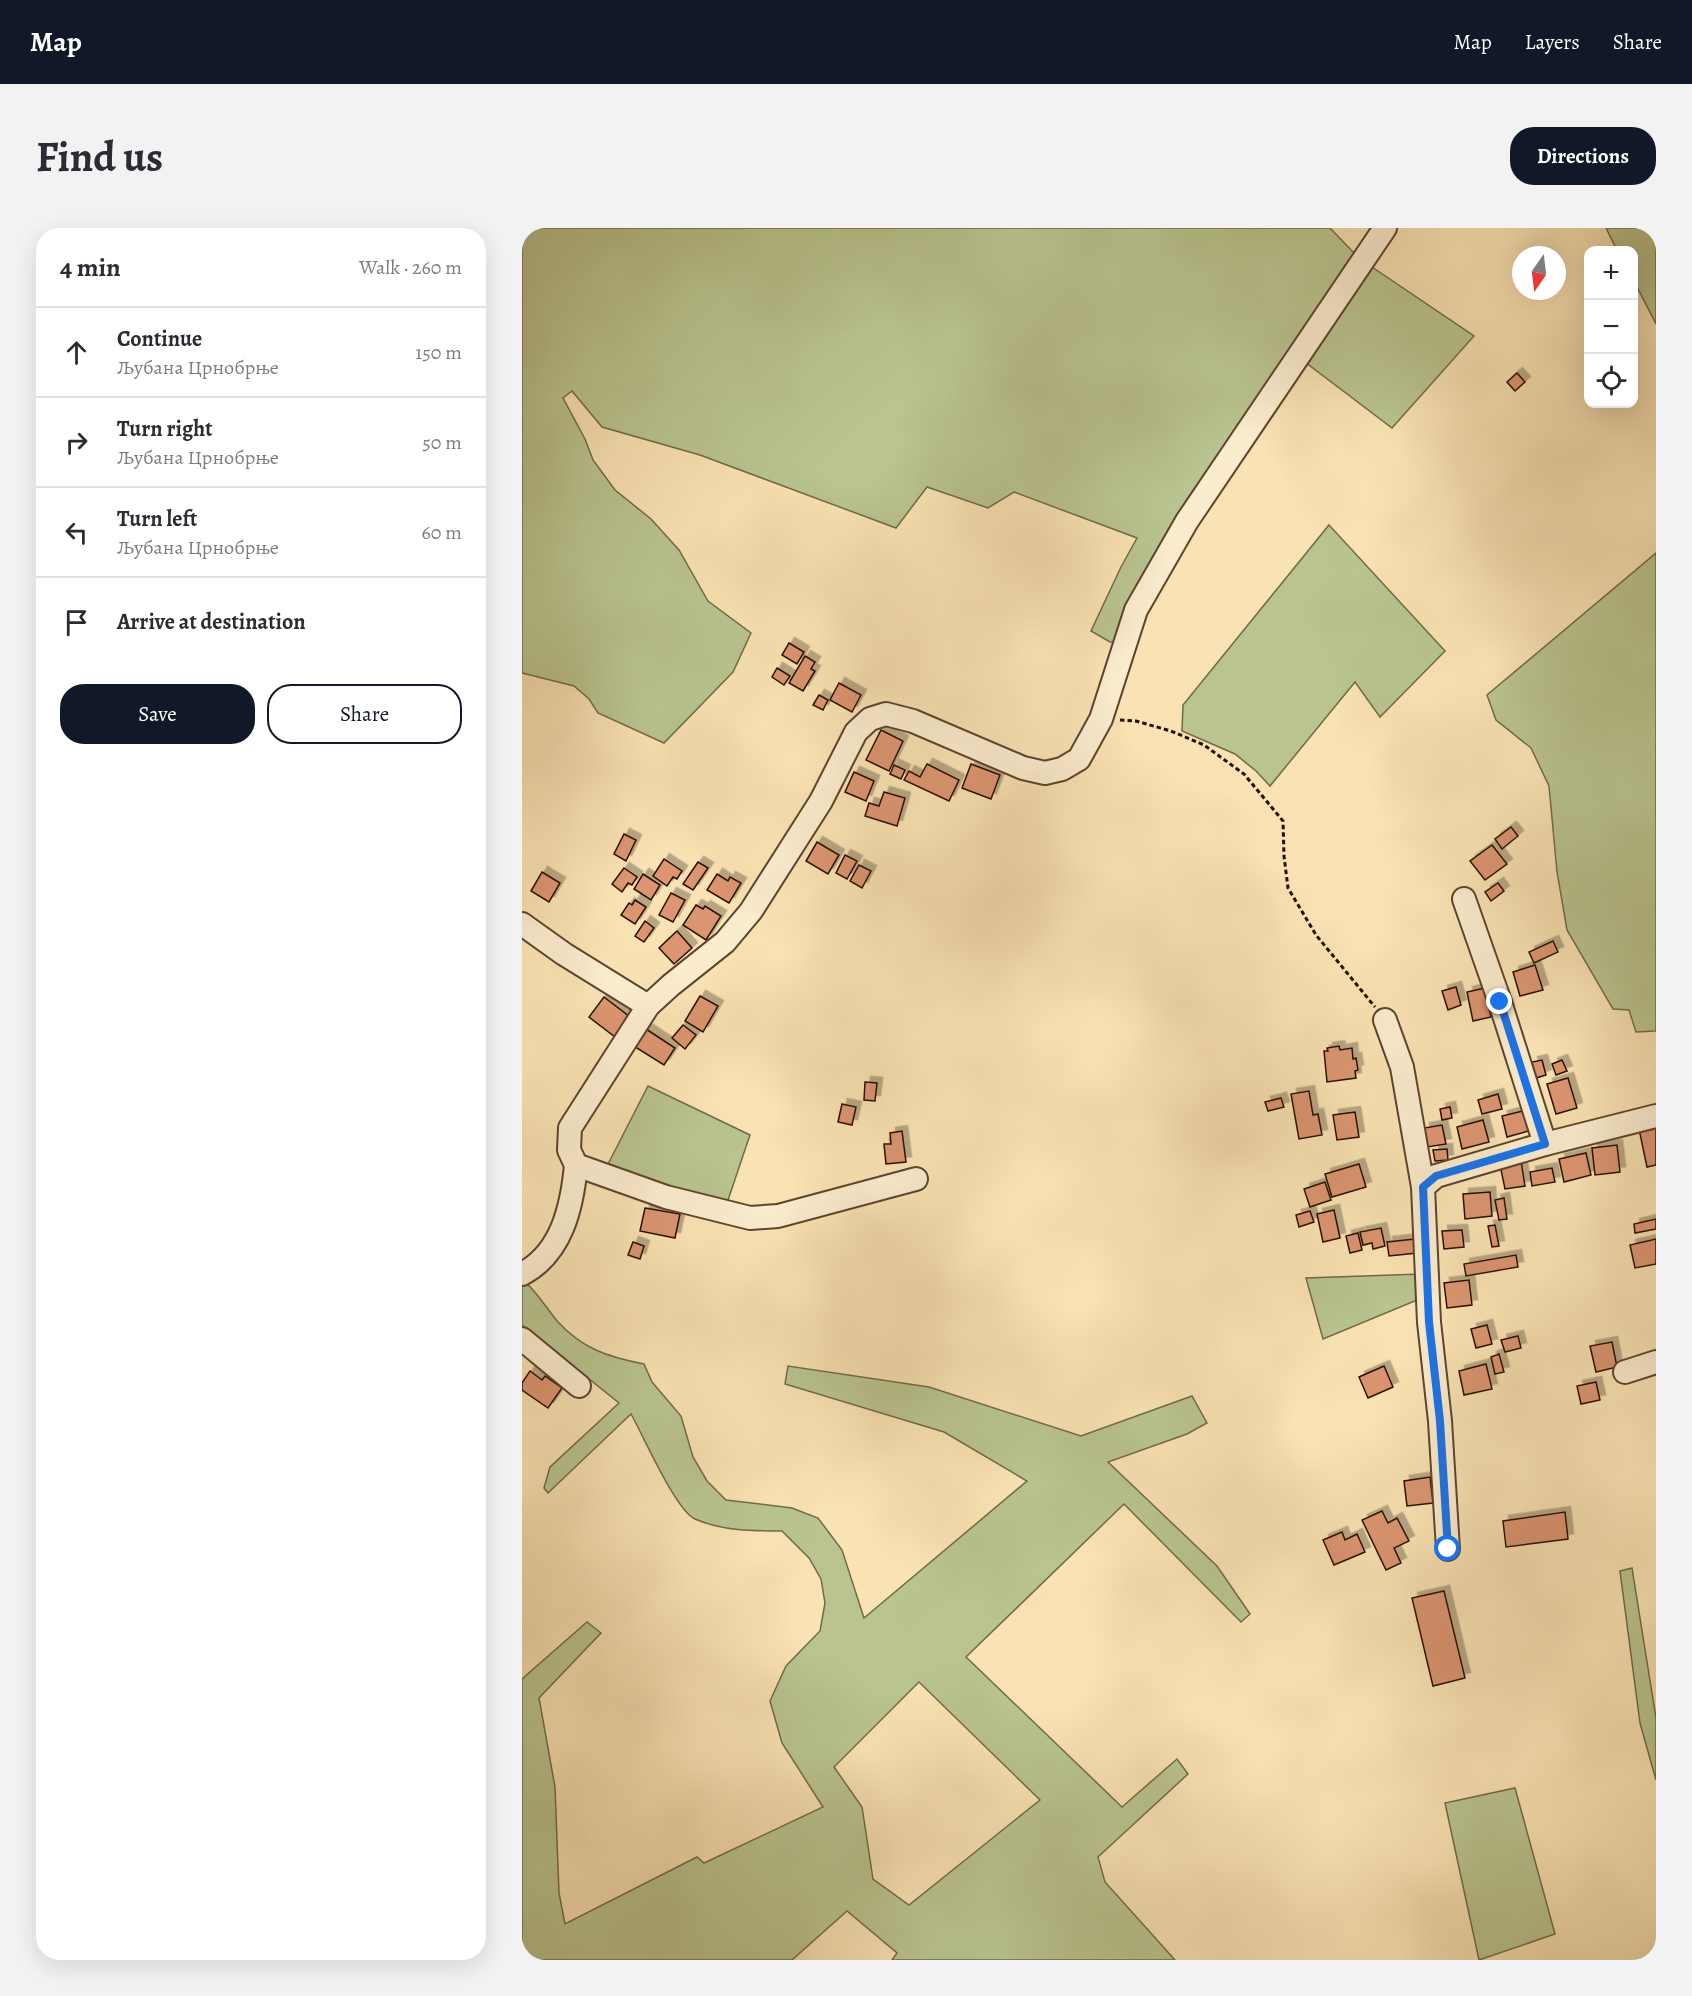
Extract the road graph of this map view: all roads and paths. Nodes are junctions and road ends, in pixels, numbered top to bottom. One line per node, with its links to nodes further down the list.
1 (1385, 228): 2 (street)
2 (1101, 719): 5 (street); 6 (path)
3 (1464, 899): 8 (street)
4 (522, 924): 5 (street)
5 (648, 1006): 9 (street)
6 (1385, 1020): 11 (street)
7 (1656, 1116): 8 (street)
8 (1545, 1144): 11 (street)
9 (576, 1166): 10 (street); 12 (street)
10 (915, 1179)
11 (1423, 1187): 17 (street)
12 (522, 1274)
13 (522, 1339): 16 (street)
14 (1656, 1362): 15 (street)
15 (1625, 1372)
16 (579, 1386)
17 (1448, 1549)

